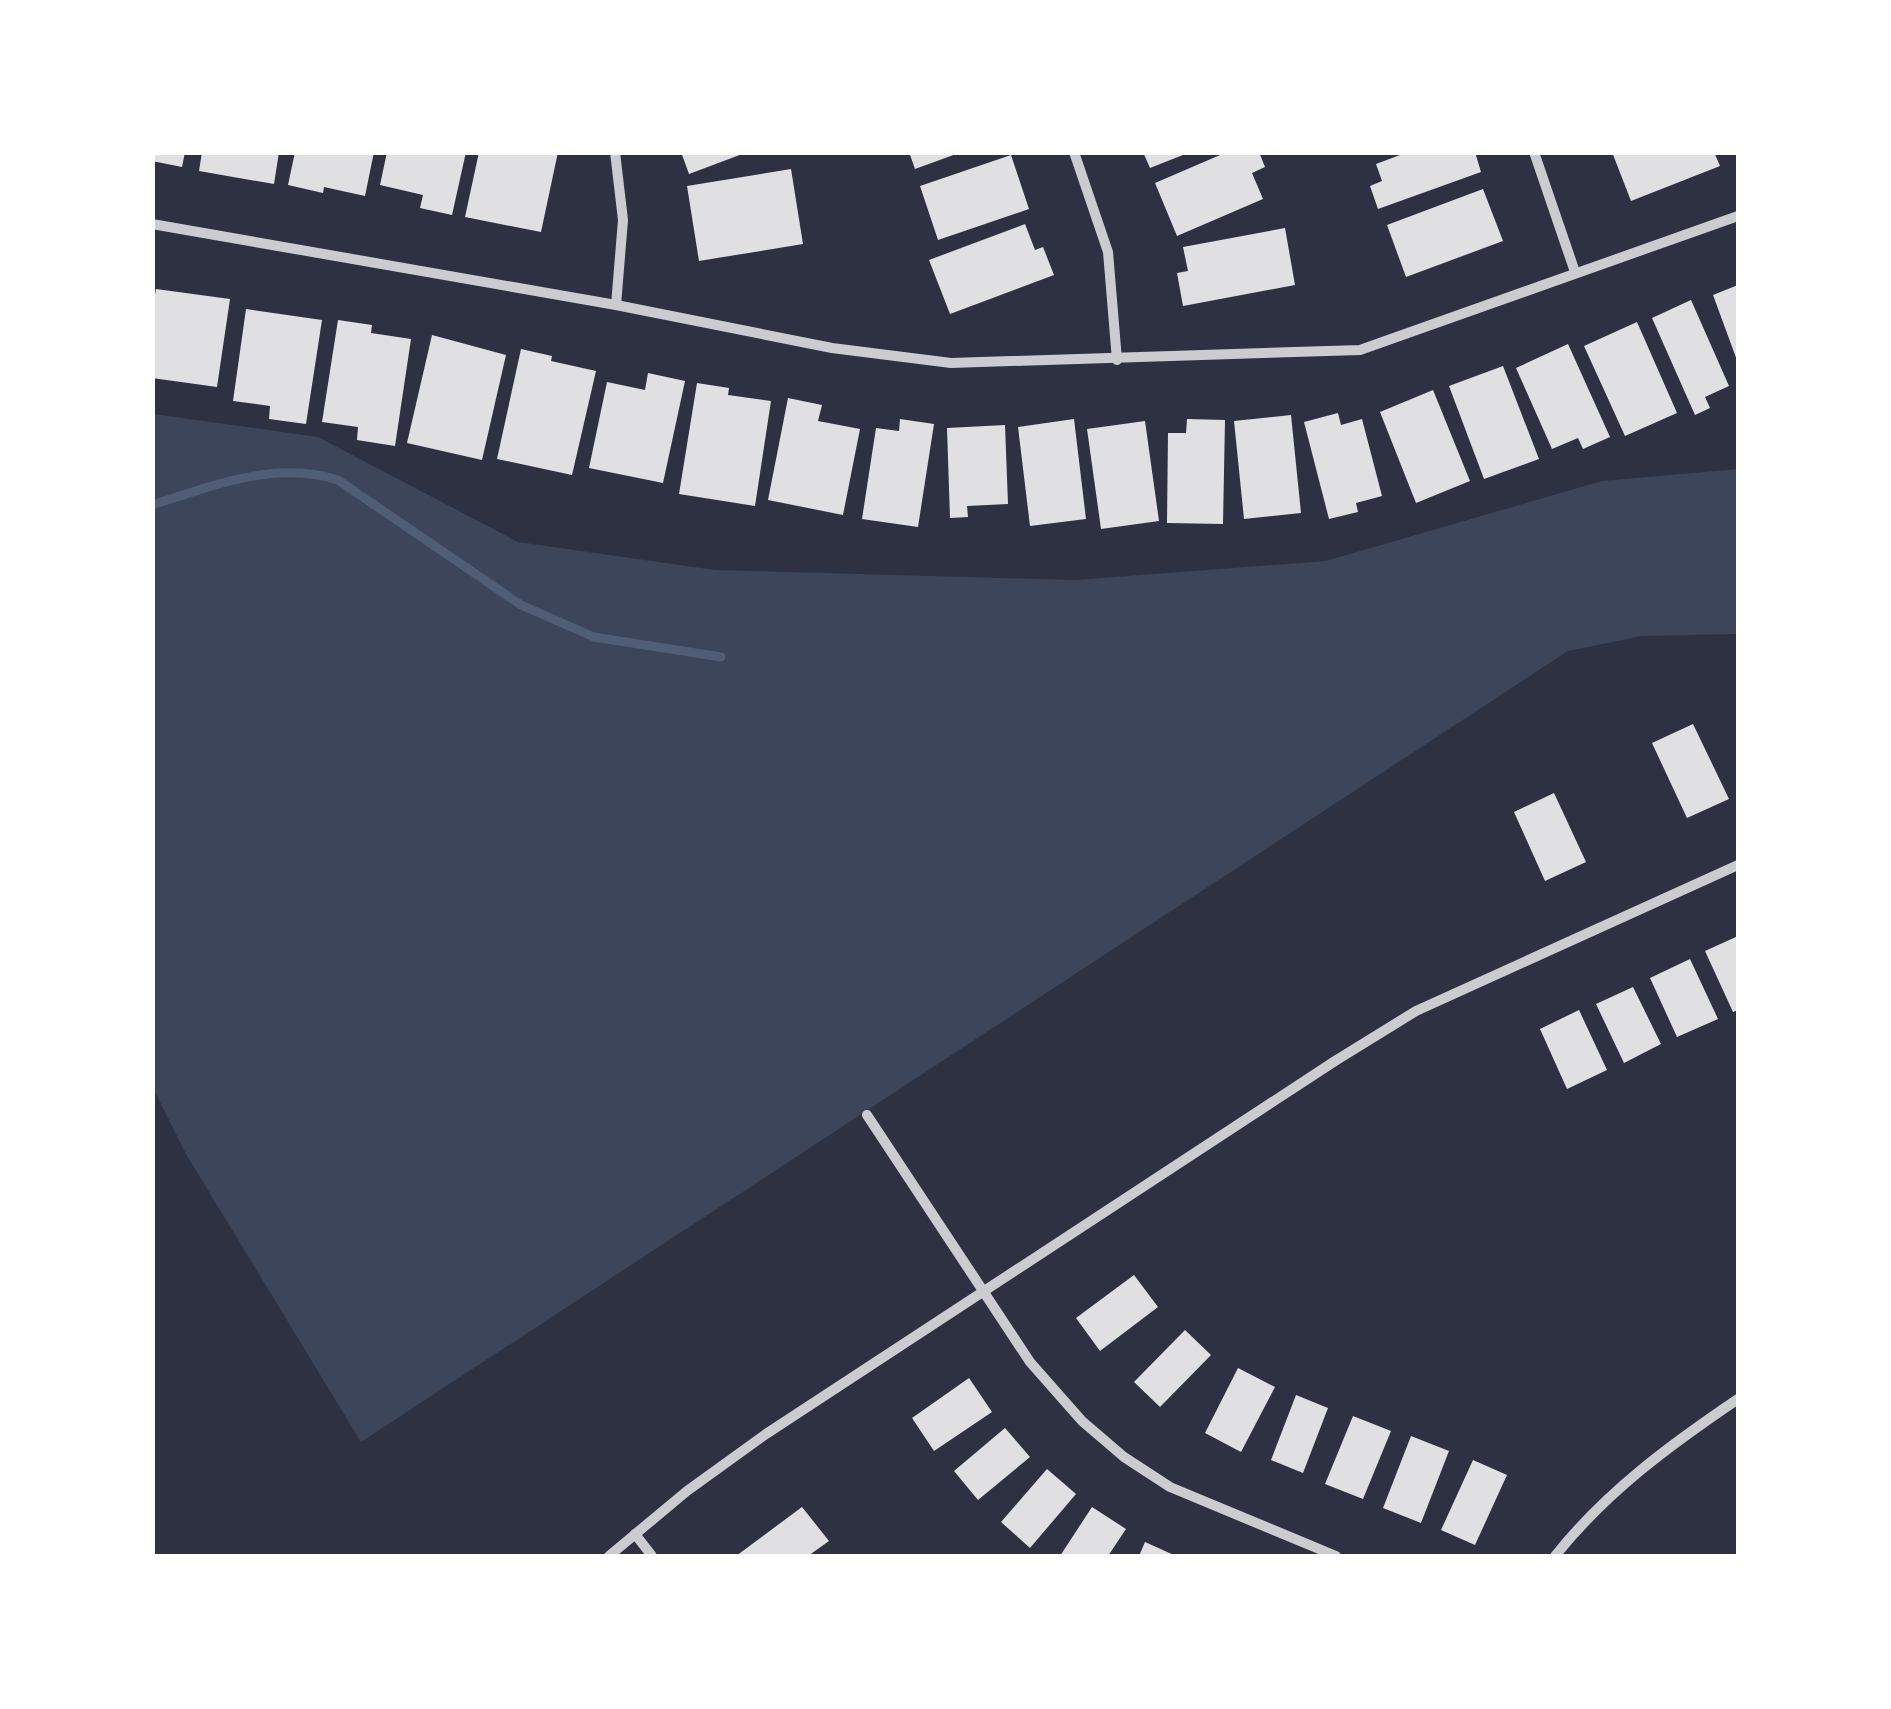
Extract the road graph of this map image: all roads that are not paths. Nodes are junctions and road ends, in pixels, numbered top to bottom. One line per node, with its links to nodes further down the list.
1 (615, 152): 7 (street)
2 (1074, 152): 8 (street)
3 (1534, 152): 6 (street)
4 (1738, 216): 6 (street)
5 (152, 224): 7 (street)
6 (1575, 272): 8 (street)
7 (616, 305): 8 (street)
8 (1116, 360)
9 (1738, 865): 11 (street)
10 (868, 1116): 11 (street)
11 (984, 1293): 13 (street); 16 (street)
12 (1738, 1399): 17 (street)
13 (635, 1534): 14 (street); 15 (street)
14 (609, 1556)
15 (652, 1556)
16 (1336, 1556)
17 (1555, 1556)

